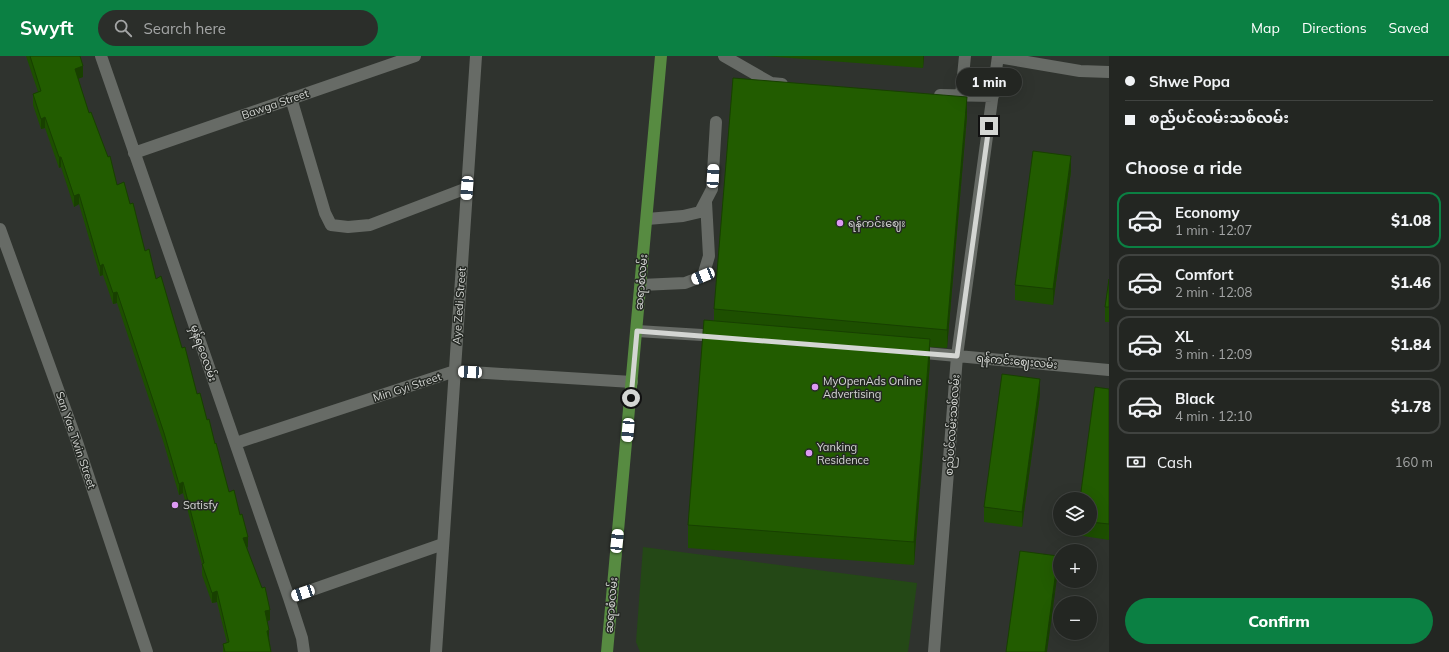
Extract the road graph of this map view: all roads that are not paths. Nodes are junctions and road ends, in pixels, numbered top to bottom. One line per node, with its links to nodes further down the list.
1 (101, 56): 15 (street, မှန်ရဝေလမ်း)
2 (415, 56): 13 (street, Bawga Street)
3 (476, 56): 16 (street, Aye Zedi Street)
4 (661, 56): 18 (main road, ဆရာစံလမ်း)
5 (965, 56): 11 (street)
6 (998, 56): 8 (street); 12 (street, စည်ပင်လမ်းသစ်လမ်း)
7 (728, 57): 9 (street)
8 (1109, 72)
9 (795, 85)
10 (928, 94): 11 (street)
11 (961, 96): 12 (street)
12 (993, 96): 24 (street, စည်ပင်လမ်းသစ်လမ်း)
13 (291, 98): 15 (street, Bawga Street); 16 (street)
14 (716, 122): 17 (street)
15 (134, 153): 28 (street, မှန်ရဝေလမ်း)
16 (467, 188): 26 (street, Aye Zedi Street)
17 (706, 202): 18 (street); 20 (street)
18 (647, 219): 20 (main road, ဆရာစံလမ်း)
19 (0, 229): 31 (street, San Yae Twin Street)
20 (641, 285): 21 (main road, ဆရာစံလမ်း)
21 (637, 331): 22 (street); 27 (main road, ဆရာစံလမ်း)
22 (729, 337)
23 (902, 351): 24 (street, ရန်ကင်းဈေးလမ်း)
24 (957, 356): 25 (street, ရန်ကင်းဈေးလမ်း); 35 (street, စည်ပင်လမ်းသစ်လမ်း)
25 (1109, 370)
26 (455, 371): 27 (street, Min Gyi Street); 28 (street, Min Gyi Street); 29 (street, Aye Zedi Street)
27 (632, 382): 34 (main road, ဆရာစံလမ်း)
28 (236, 443): 30 (street, မှန်ရဝေလမ်း)
29 (443, 544): 30 (street); 33 (street, Aye Zedi Street)
30 (289, 598): 32 (street, မှန်ရဝေလမ်း)
31 (147, 652)
32 (304, 652)
33 (436, 652)
34 (607, 652)
35 (934, 652)

